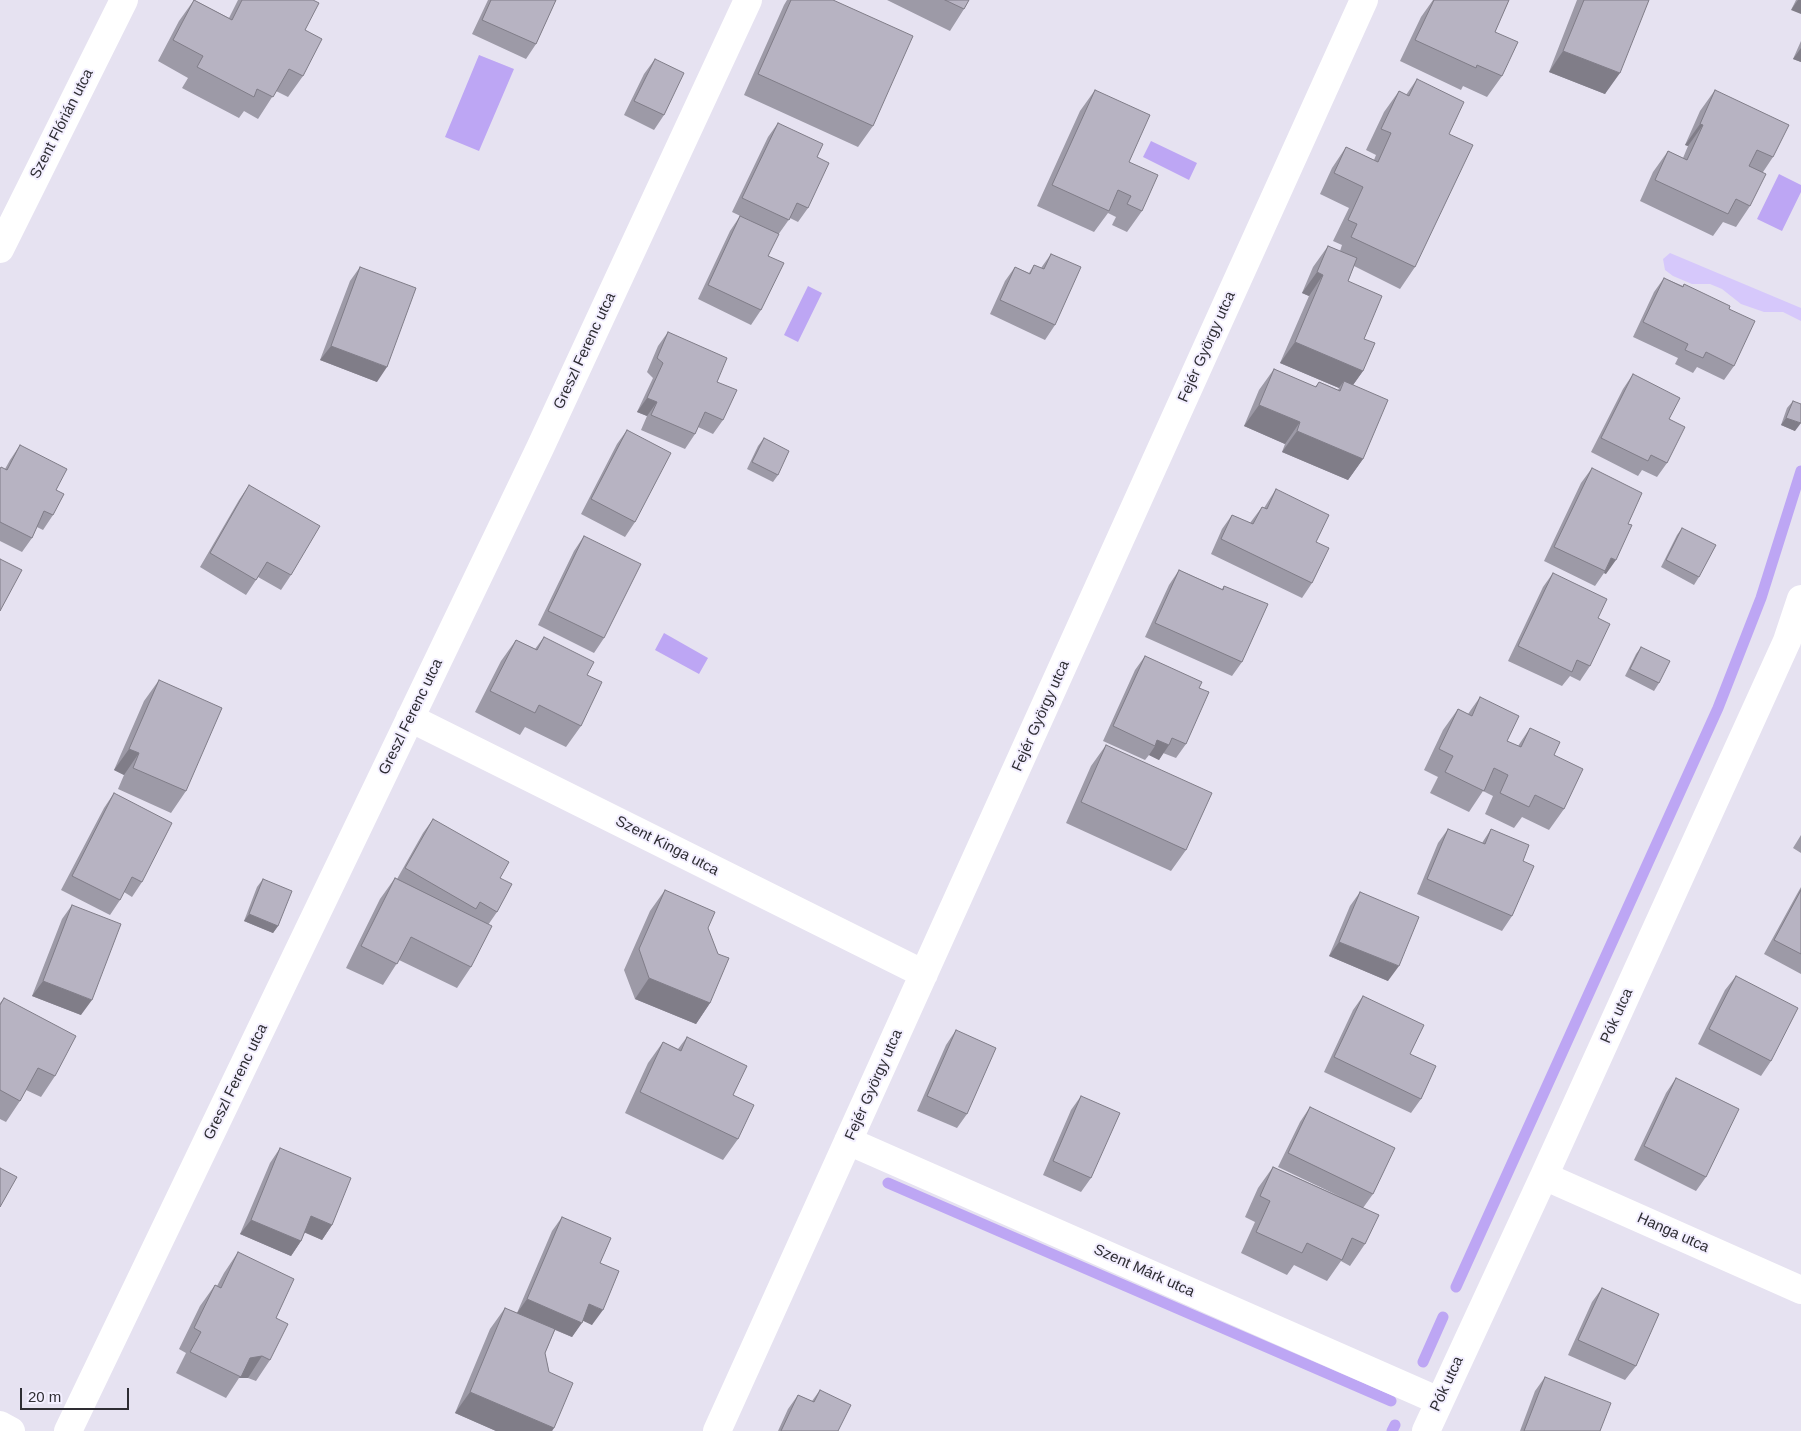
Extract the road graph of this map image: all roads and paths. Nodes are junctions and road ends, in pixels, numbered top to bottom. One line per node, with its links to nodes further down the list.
1 (124, 0): 4 (street, Szent Flórián utca)
2 (748, 0): 7 (street, Greszl Ferenc utca)
3 (1364, 0): 8 (street, Fejér György utca)
4 (0, 249)
5 (1801, 599): 6 (street, Pók utca)
6 (1794, 641): 10 (street, Pók utca)
7 (410, 718): 8 (street, Szent Kinga utca); 15 (street, Greszl Ferenc utca)
8 (924, 974): 9 (street, Fejér György utca)
9 (848, 1141): 12 (street, Szent Márk utca); 16 (street, Fejér György utca)
10 (1544, 1176): 11 (street, Hanga utca); 12 (street, Pók utca)
11 (1801, 1290)
12 (1439, 1401): 17 (street, Pók utca)
13 (0, 1426): 14 (street)
14 (11, 1431)
15 (68, 1431)
16 (717, 1431)
17 (1426, 1431)

